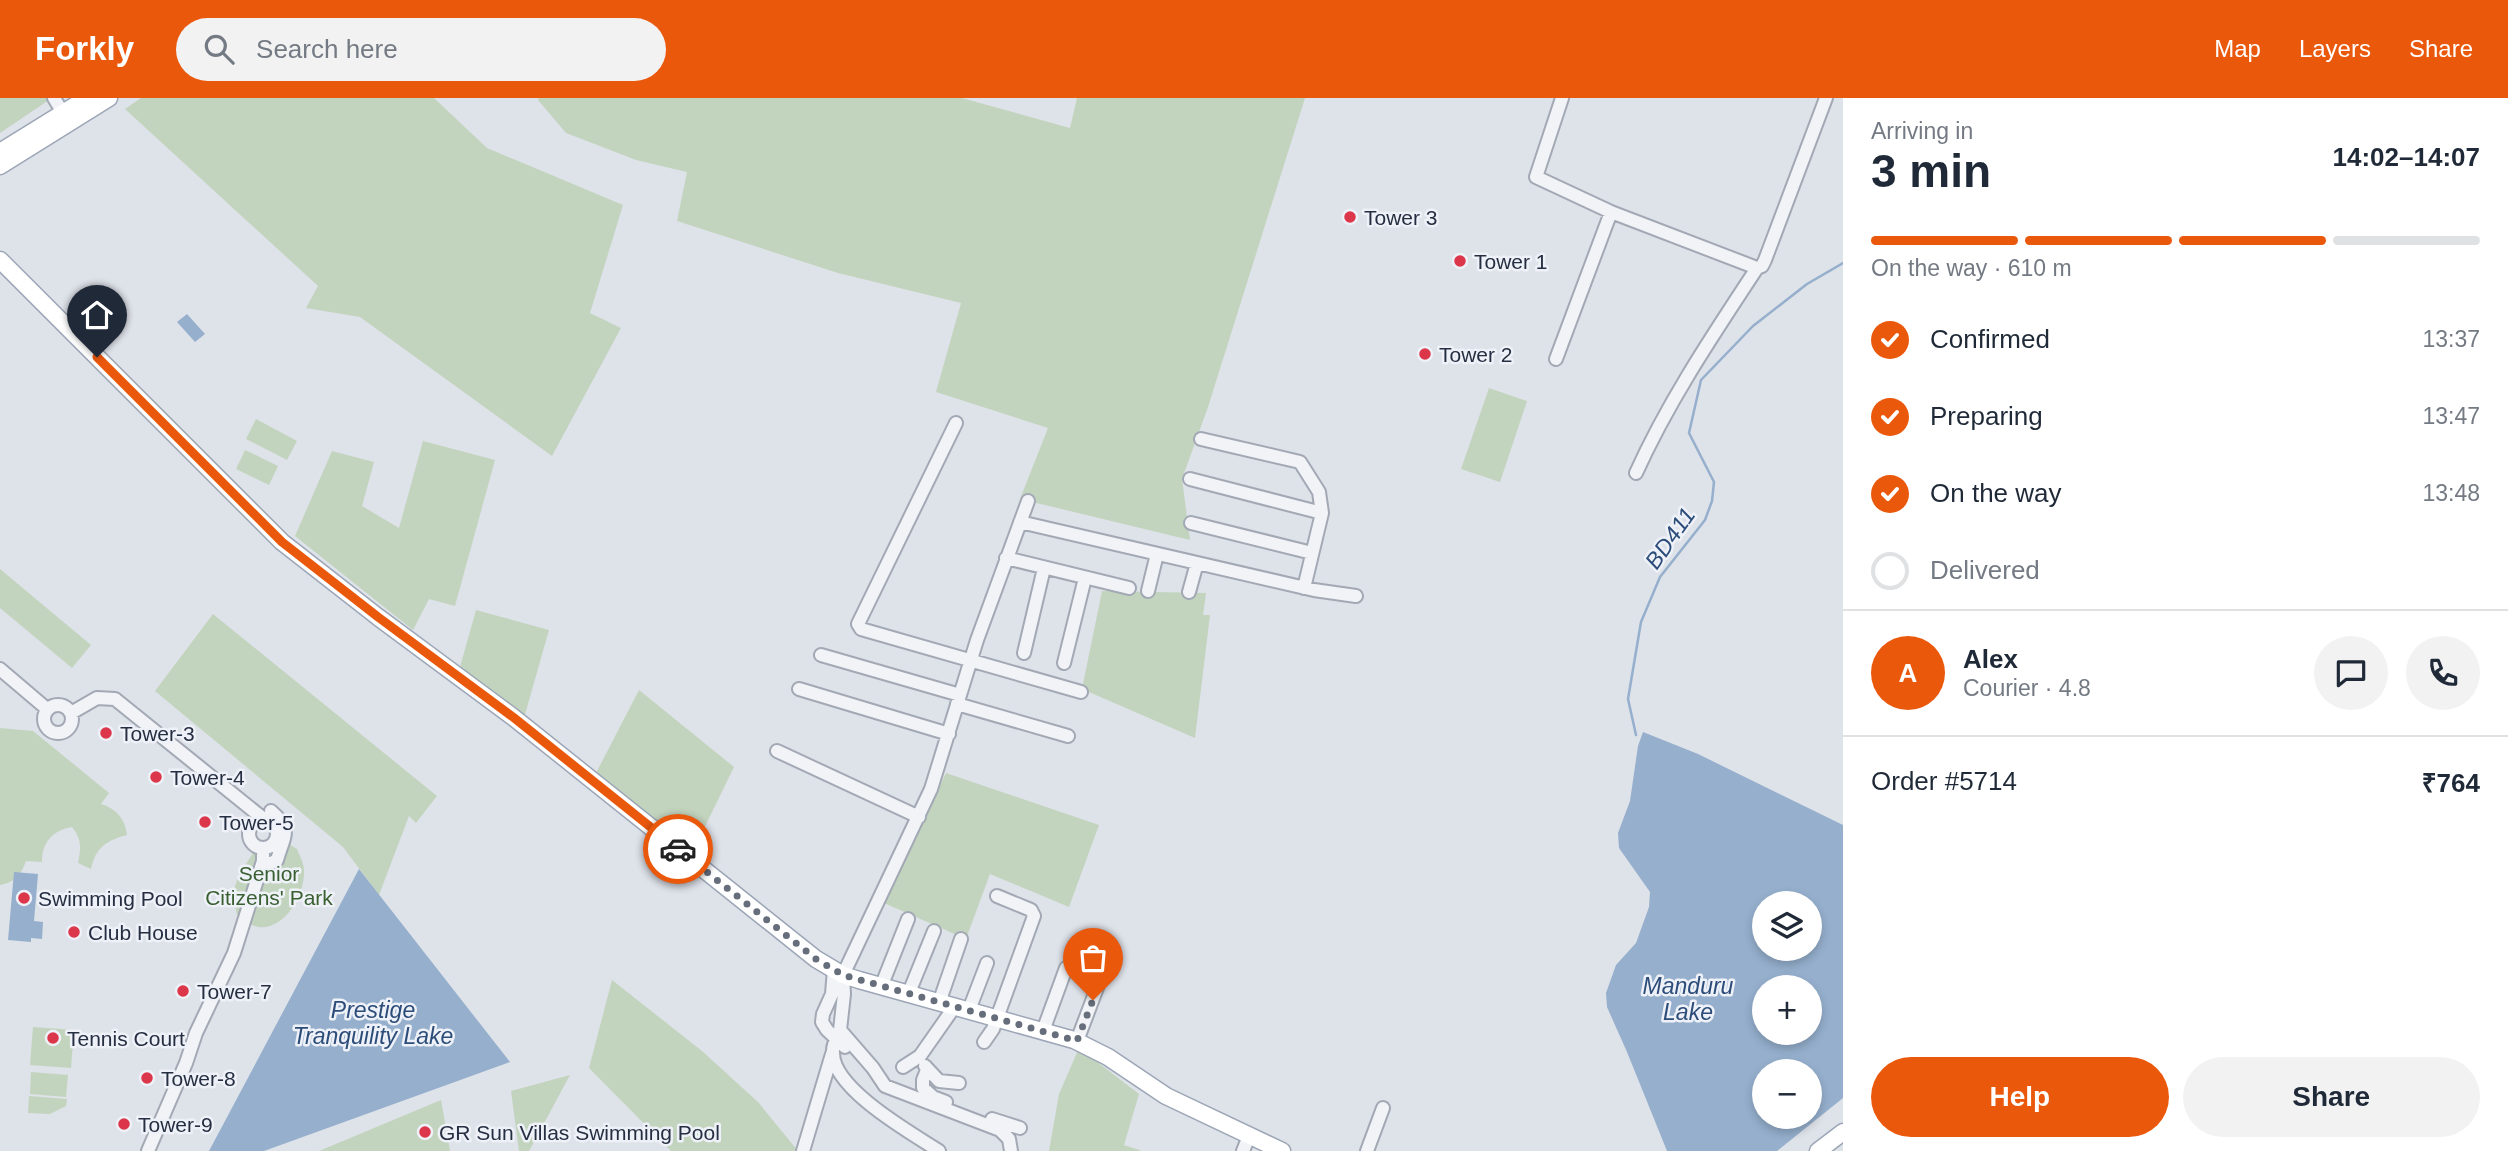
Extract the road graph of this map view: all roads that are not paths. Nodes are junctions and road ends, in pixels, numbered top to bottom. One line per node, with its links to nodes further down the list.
1 (54, 98): 6 (street)
2 (87, 98): 6 (main road)
3 (109, 98): 6 (main road)
4 (1562, 98): 9 (street)
5 (1826, 98): 11 (street)
6 (69, 110): 7 (main road); 8 (main road)
7 (0, 152)
8 (0, 166)
9 (1611, 212): 11 (street); 12 (street)
10 (0, 260): 54 (main road)
11 (1757, 268): 15 (street)
12 (1556, 359)
13 (956, 423): 34 (street)
14 (1201, 439): 18 (street)
15 (1636, 473)
16 (1190, 479): 18 (street)
17 (1028, 501): 19 (street)
18 (1322, 513): 21 (street)
19 (1020, 522): 22 (street); 23 (street)
20 (1191, 523): 21 (street)
21 (1312, 553): 28 (street)
22 (1157, 554): 24 (street); 29 (street)
23 (1006, 558): 25 (street); 34 (street)
24 (1197, 563): 28 (street); 30 (street)
25 (1044, 568): 26 (street); 32 (street)
26 (1085, 578): 27 (street); 35 (street)
27 (1129, 588)
28 (1304, 588): 31 (street)
29 (1148, 591)
30 (1189, 592)
31 (1356, 596)
32 (1024, 653)
33 (821, 655): 39 (street)
34 (971, 661): 38 (street); 39 (street)
35 (1064, 663)
36 (0, 669): 40 (street)
37 (799, 689): 42 (street)
38 (1081, 692)
39 (958, 700): 42 (street); 43 (street)
40 (47, 709): 41 (street); 41 (street)
41 (71, 713): 45 (street)
42 (949, 734): 46 (street)
43 (1068, 736)
44 (777, 751): 46 (street)
45 (268, 815): 47 (street); 47 (street)
46 (919, 817): 54 (street)
47 (263, 854): 74 (street)
48 (997, 896): 59 (street)
49 (908, 919): 56 (street)
50 (934, 931): 57 (street)
51 (961, 939): 58 (street)
52 (987, 963): 58 (street)
53 (1066, 968): 60 (street)
54 (838, 972): 56 (main road); 61 (street); 61 (street)
55 (1100, 979): 62 (street)
56 (881, 987): 57 (main road)
57 (908, 995): 58 (main road)
58 (954, 1006): 59 (main road); 65 (street)
59 (997, 1017): 60 (main road); 63 (street)
60 (1043, 1031): 62 (main road)
61 (839, 1035): 64 (street); 73 (street)
62 (1077, 1041): 72 (main road)
63 (984, 1042)
64 (832, 1054): 75 (street); 76 (street)
65 (920, 1056): 66 (street); 67 (street)
66 (902, 1067)
67 (927, 1070): 68 (street); 70 (street)
68 (959, 1083)
69 (1383, 1108): 78 (street)
70 (1020, 1128)
71 (1843, 1132): 79 (main road)
72 (1246, 1143): 77 (main road)
73 (1006, 1146)
74 (148, 1151)
75 (803, 1151)
76 (939, 1151)
77 (1282, 1151)
78 (1367, 1151)
79 (1818, 1151)

